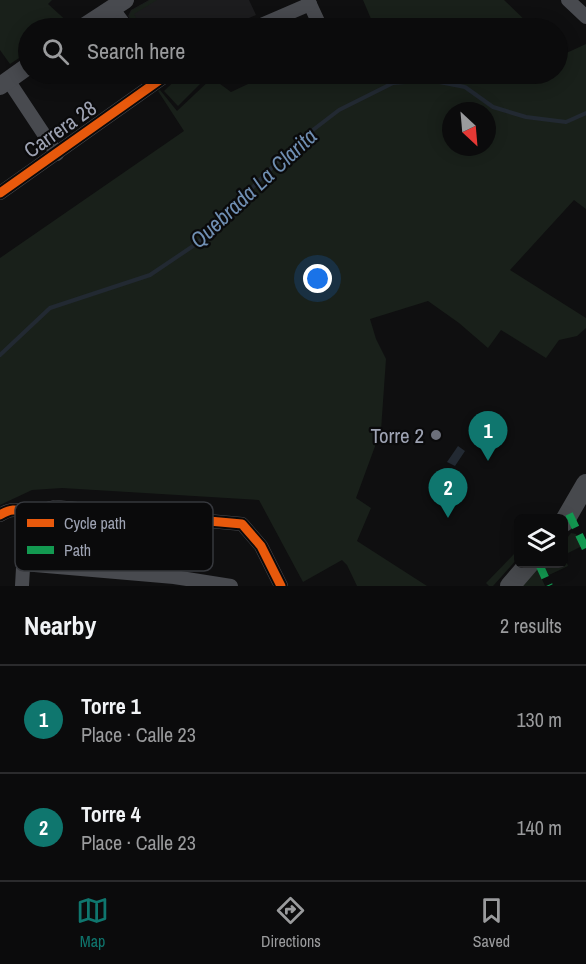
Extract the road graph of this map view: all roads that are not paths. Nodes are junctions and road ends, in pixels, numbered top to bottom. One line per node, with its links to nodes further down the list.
1 (568, 0): 7 (street)
2 (309, 2): 5 (street); 6 (street)
3 (119, 4): 4 (street)
4 (97, 18)
5 (275, 18)
6 (316, 18)
7 (586, 18)
8 (18, 73): 9 (street)
9 (4, 83): 11 (street)
10 (151, 84): 11 (street, Carrera 28)
11 (57, 153): 12 (street, Carrera 28)
12 (0, 193)
13 (586, 484): 16 (main road)
14 (15, 509): 15 (street)
15 (0, 515)
16 (568, 515)
17 (213, 521): 24 (street)
18 (526, 568): 25 (main road)
19 (23, 571): 22 (street)
20 (82, 571): 21 (street)
21 (174, 582): 23 (street)
22 (22, 586)
23 (231, 586)
24 (281, 586)
25 (510, 586)

